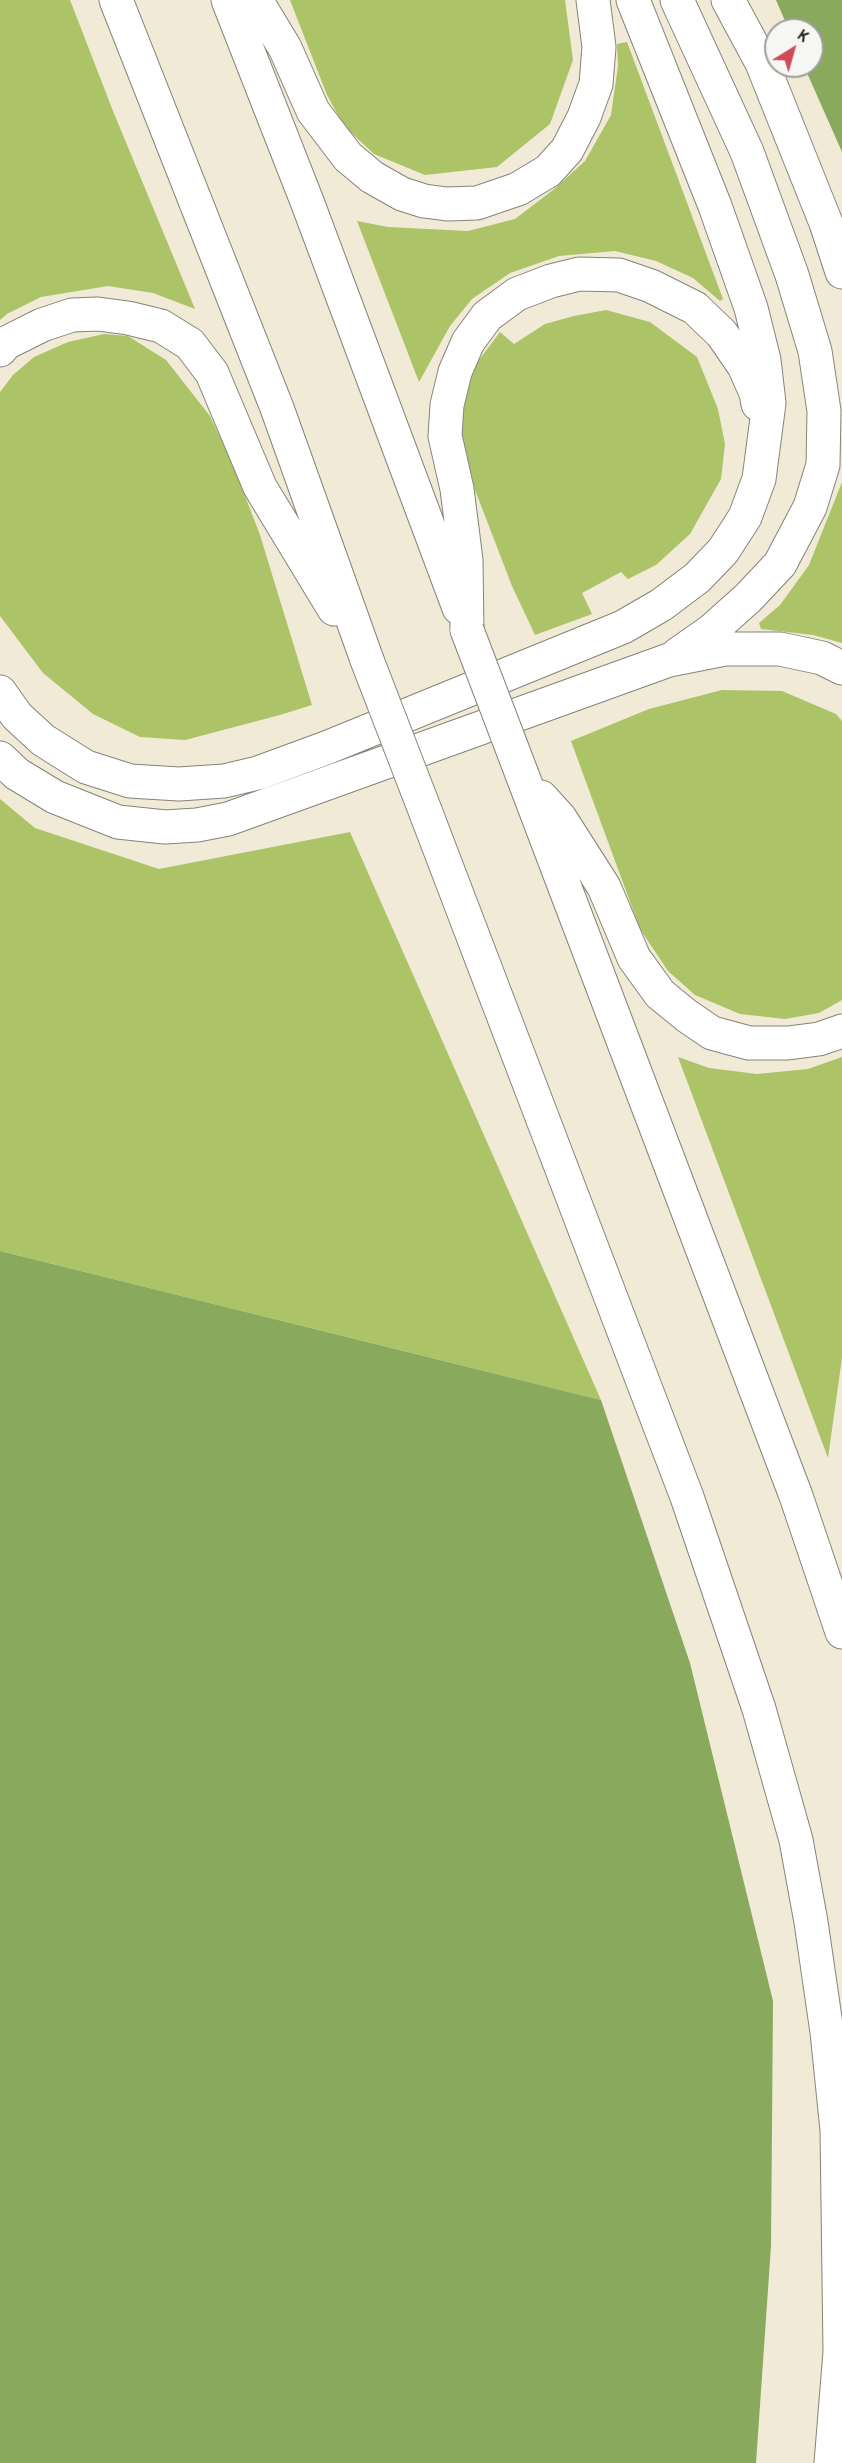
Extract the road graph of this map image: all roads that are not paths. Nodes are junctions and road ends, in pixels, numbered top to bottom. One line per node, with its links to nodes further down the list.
1 (116, 0): 12 (highway)
2 (228, 0): 11 (highway)
3 (256, 0): 4 (highway)
4 (593, 0)
5 (633, 0): 10 (highway)
6 (676, 0): 13 (highway)
7 (728, 0): 8 (highway)
8 (842, 272)
9 (0, 350): 12 (highway)
10 (765, 447): 11 (highway); 15 (highway)
11 (467, 630): 17 (highway, bridge)
12 (367, 660): 20 (highway, bridge)
13 (669, 660): 14 (highway); 16 (highway)
14 (842, 669)
15 (0, 692)
16 (0, 758)
17 (523, 777): 18 (highway); 19 (highway)
18 (842, 1031)
19 (842, 1632)
20 (831, 2463)

